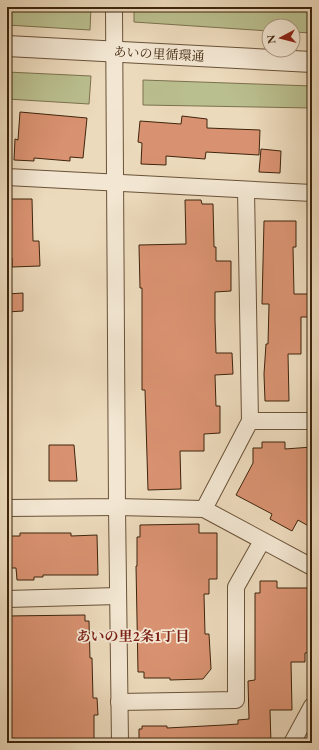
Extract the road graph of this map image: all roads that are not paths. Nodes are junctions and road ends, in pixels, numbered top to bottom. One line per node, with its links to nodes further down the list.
1 (114, 7): 3 (street)
2 (7, 46): 3 (street, あいの里循環通)
3 (115, 52): 4 (street, あいの里循環通); 6 (street)
4 (312, 62)
5 (7, 178): 6 (street)
6 (116, 183): 7 (street); 11 (street)
7 (246, 190): 8 (street); 9 (street)
8 (312, 193)
9 (250, 421): 10 (street); 13 (street)
10 (312, 421)
11 (117, 507): 12 (street); 13 (street); 16 (street)
12 (7, 508)
13 (204, 509): 14 (street)
14 (262, 541): 15 (street); 18 (street)
15 (312, 567)
16 (118, 596): 17 (street); 18 (street)
17 (7, 599)
18 (119, 702): 20 (street)
19 (312, 706): 21 (street)
20 (120, 743)
21 (292, 743)

